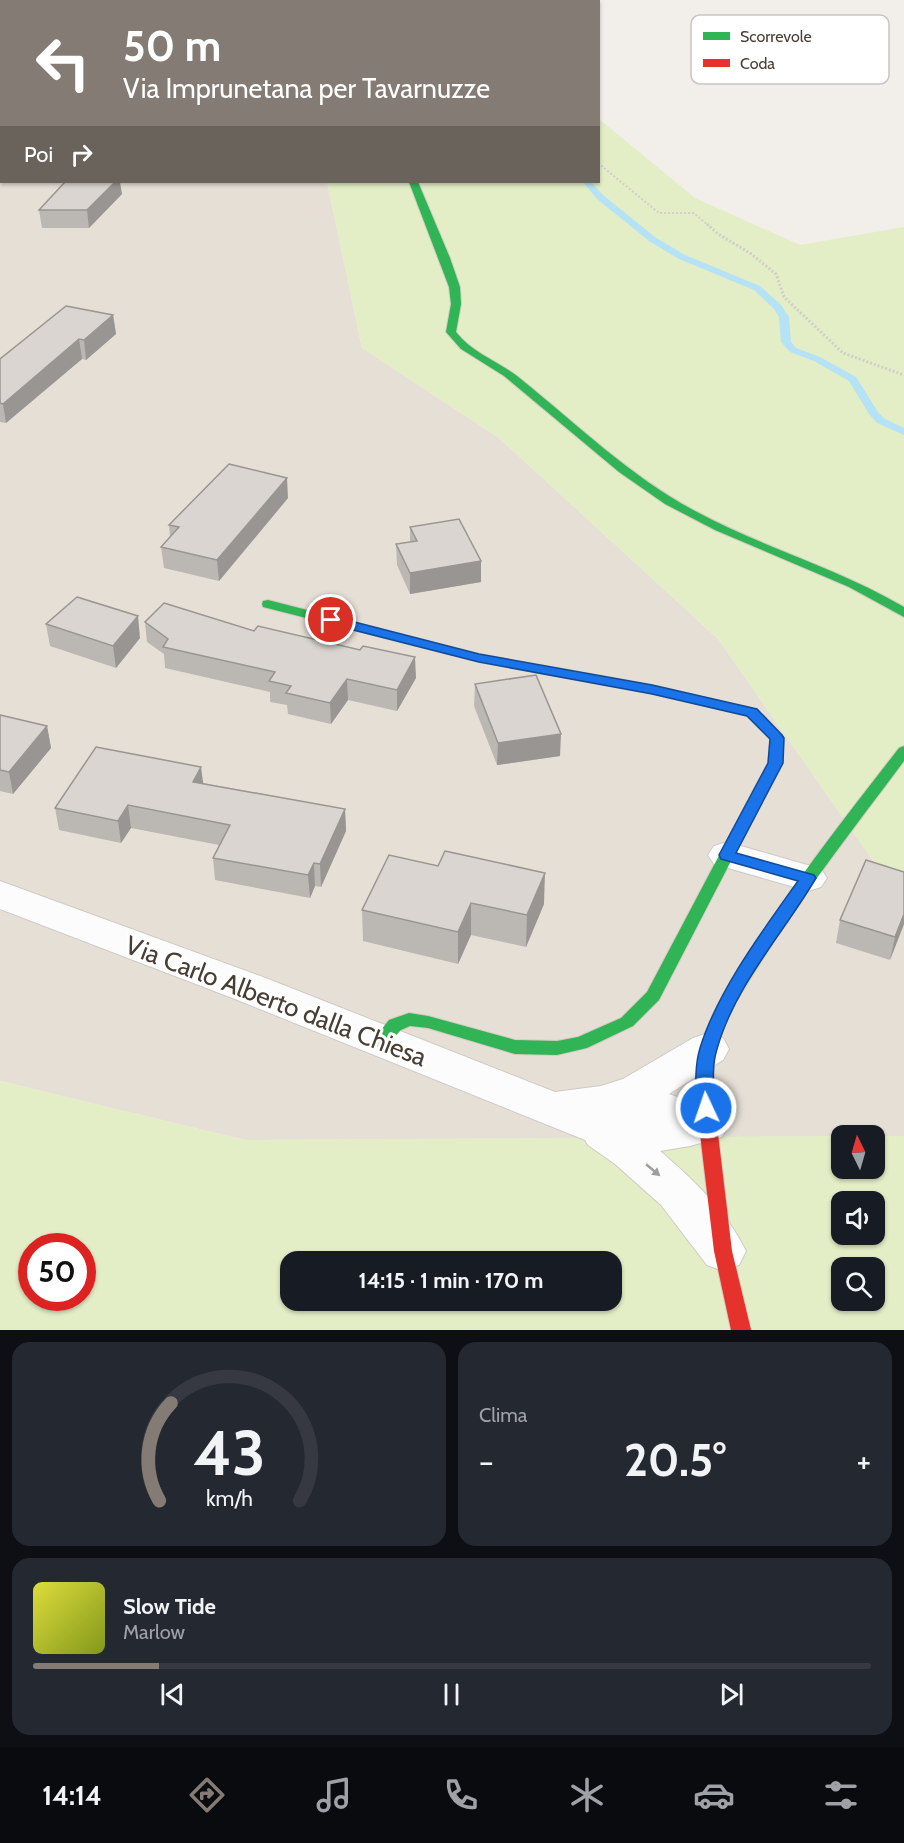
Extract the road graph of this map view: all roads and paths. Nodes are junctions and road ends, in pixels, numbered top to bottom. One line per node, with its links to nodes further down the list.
1 (600, 164): 3 (path)
2 (413, 183): 5 (main road)
3 (904, 375)
4 (267, 604): 7 (main road)
5 (904, 613)
6 (904, 751): 8 (main road)
7 (727, 855): 8 (street); 10 (main road)
8 (808, 878): 11 (main road)
9 (0, 894): 10 (street, Via Carlo Alberto dalla Chiesa)
10 (380, 1041): 12 (street, Via Carlo Alberto dalla Chiesa)
11 (708, 1049): 12 (street); 13 (main road)
12 (584, 1111): 13 (street, Via Carlo Alberto dalla Chiesa); 14 (street, Via Carlo Alberto dalla Chiesa, one-way to 14)
13 (707, 1125): 14 (main road)
14 (723, 1251): 15 (main road)
15 (741, 1330)

